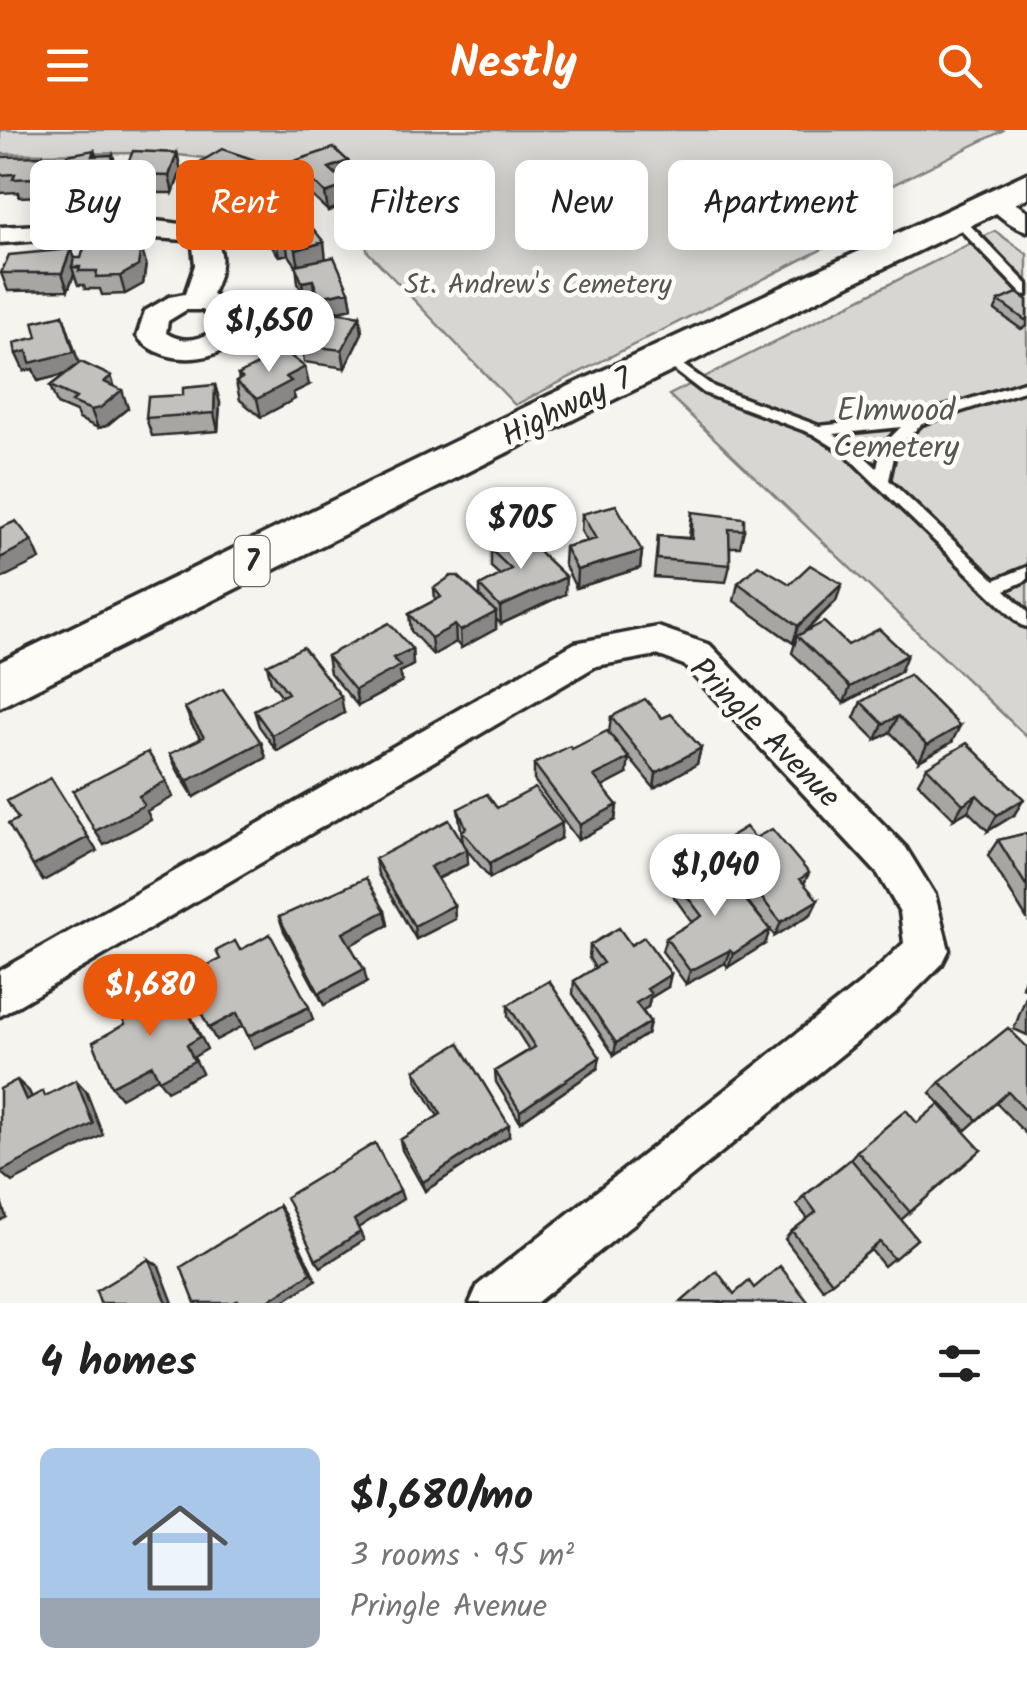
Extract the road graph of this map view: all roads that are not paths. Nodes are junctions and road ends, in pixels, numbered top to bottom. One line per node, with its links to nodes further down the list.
1 (1017, 202): 2 (main road, Highway 7 / 7)
2 (956, 219): 4 (lane); 6 (main road, Highway 7 / 7)
3 (0, 235): 5 (street)
4 (1027, 290)
5 (194, 301)
6 (666, 357): 9 (lane); 14 (main road, Highway 7 / 7)
7 (1027, 385): 8 (lane)
8 (917, 421): 9 (lane); 10 (lane)
9 (818, 432): 10 (lane)
10 (880, 480): 12 (lane)
11 (1027, 573): 12 (lane)
12 (993, 588): 13 (lane)
13 (1027, 620)
14 (0, 686)
15 (0, 996): 16 (street, Pringle Avenue)
16 (496, 1303)

